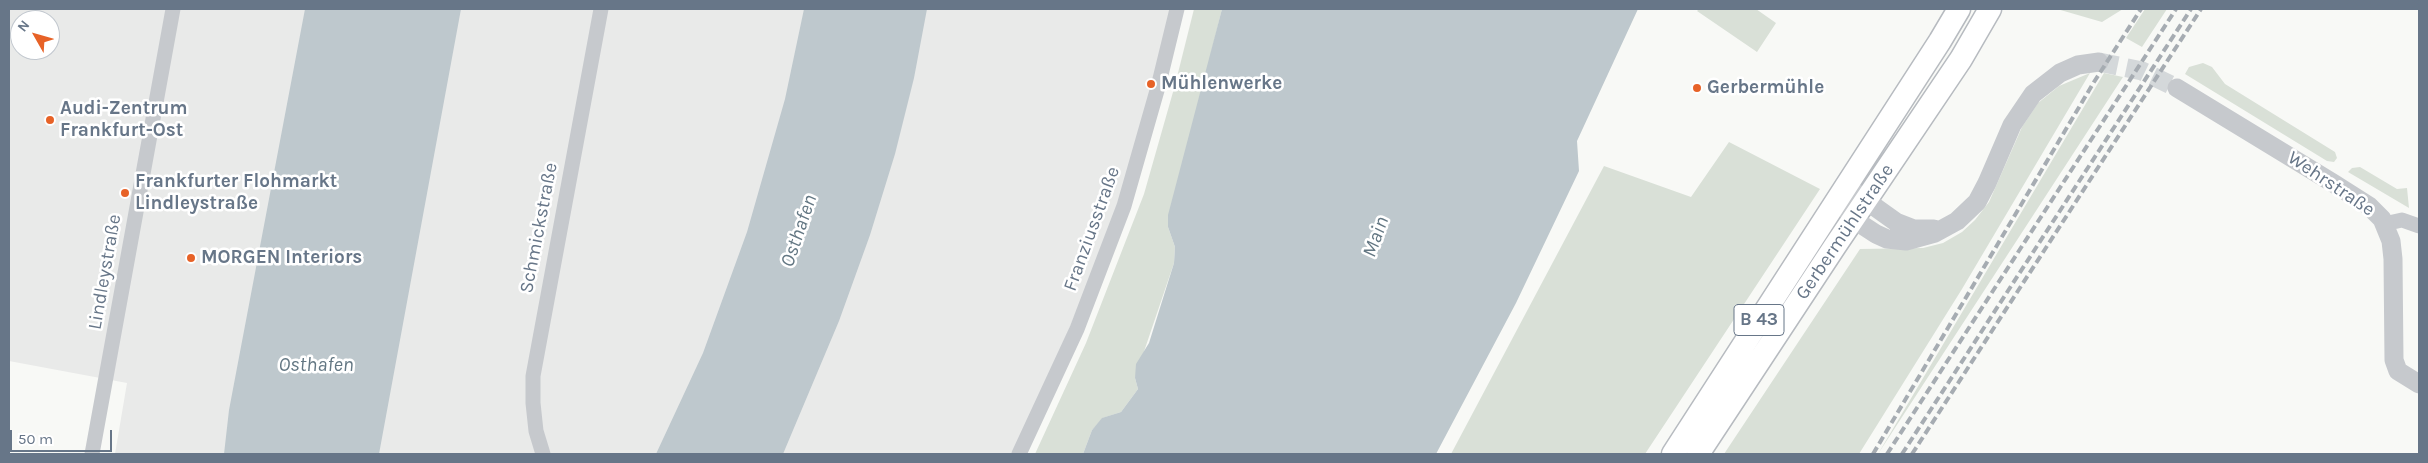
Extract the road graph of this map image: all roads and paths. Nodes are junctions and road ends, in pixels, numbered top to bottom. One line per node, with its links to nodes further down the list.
1 (173, 9): 15 (street, Lindleystraße)
2 (601, 9): 16 (street, Schmickstraße)
3 (1177, 9): 17 (street, Franziusstraße)
4 (1959, 9): 8 (main road, Gerbermühlstraße / B 43)
5 (1990, 9): 9 (main road, Gerbermühlstraße / B 43)
6 (2098, 62): 13 (street)
7 (2177, 88): 11 (street, Wehrstraße)
8 (1845, 185): 9 (street); 10 (street); 18 (main road, Gerbermühlstraße / B 43)
9 (1866, 201): 10 (main road, Gerbermühlstraße / B 43); 13 (street)
10 (1853, 219): 13 (street); 19 (main road, Gerbermühlstraße / B 43)
11 (2384, 224): 12 (street); 14 (street, Wehrstraße)
12 (2419, 226)
13 (1945, 228)
14 (2419, 384)
15 (92, 454)
16 (543, 454)
17 (1019, 454)
18 (1673, 454)
19 (1698, 454)

